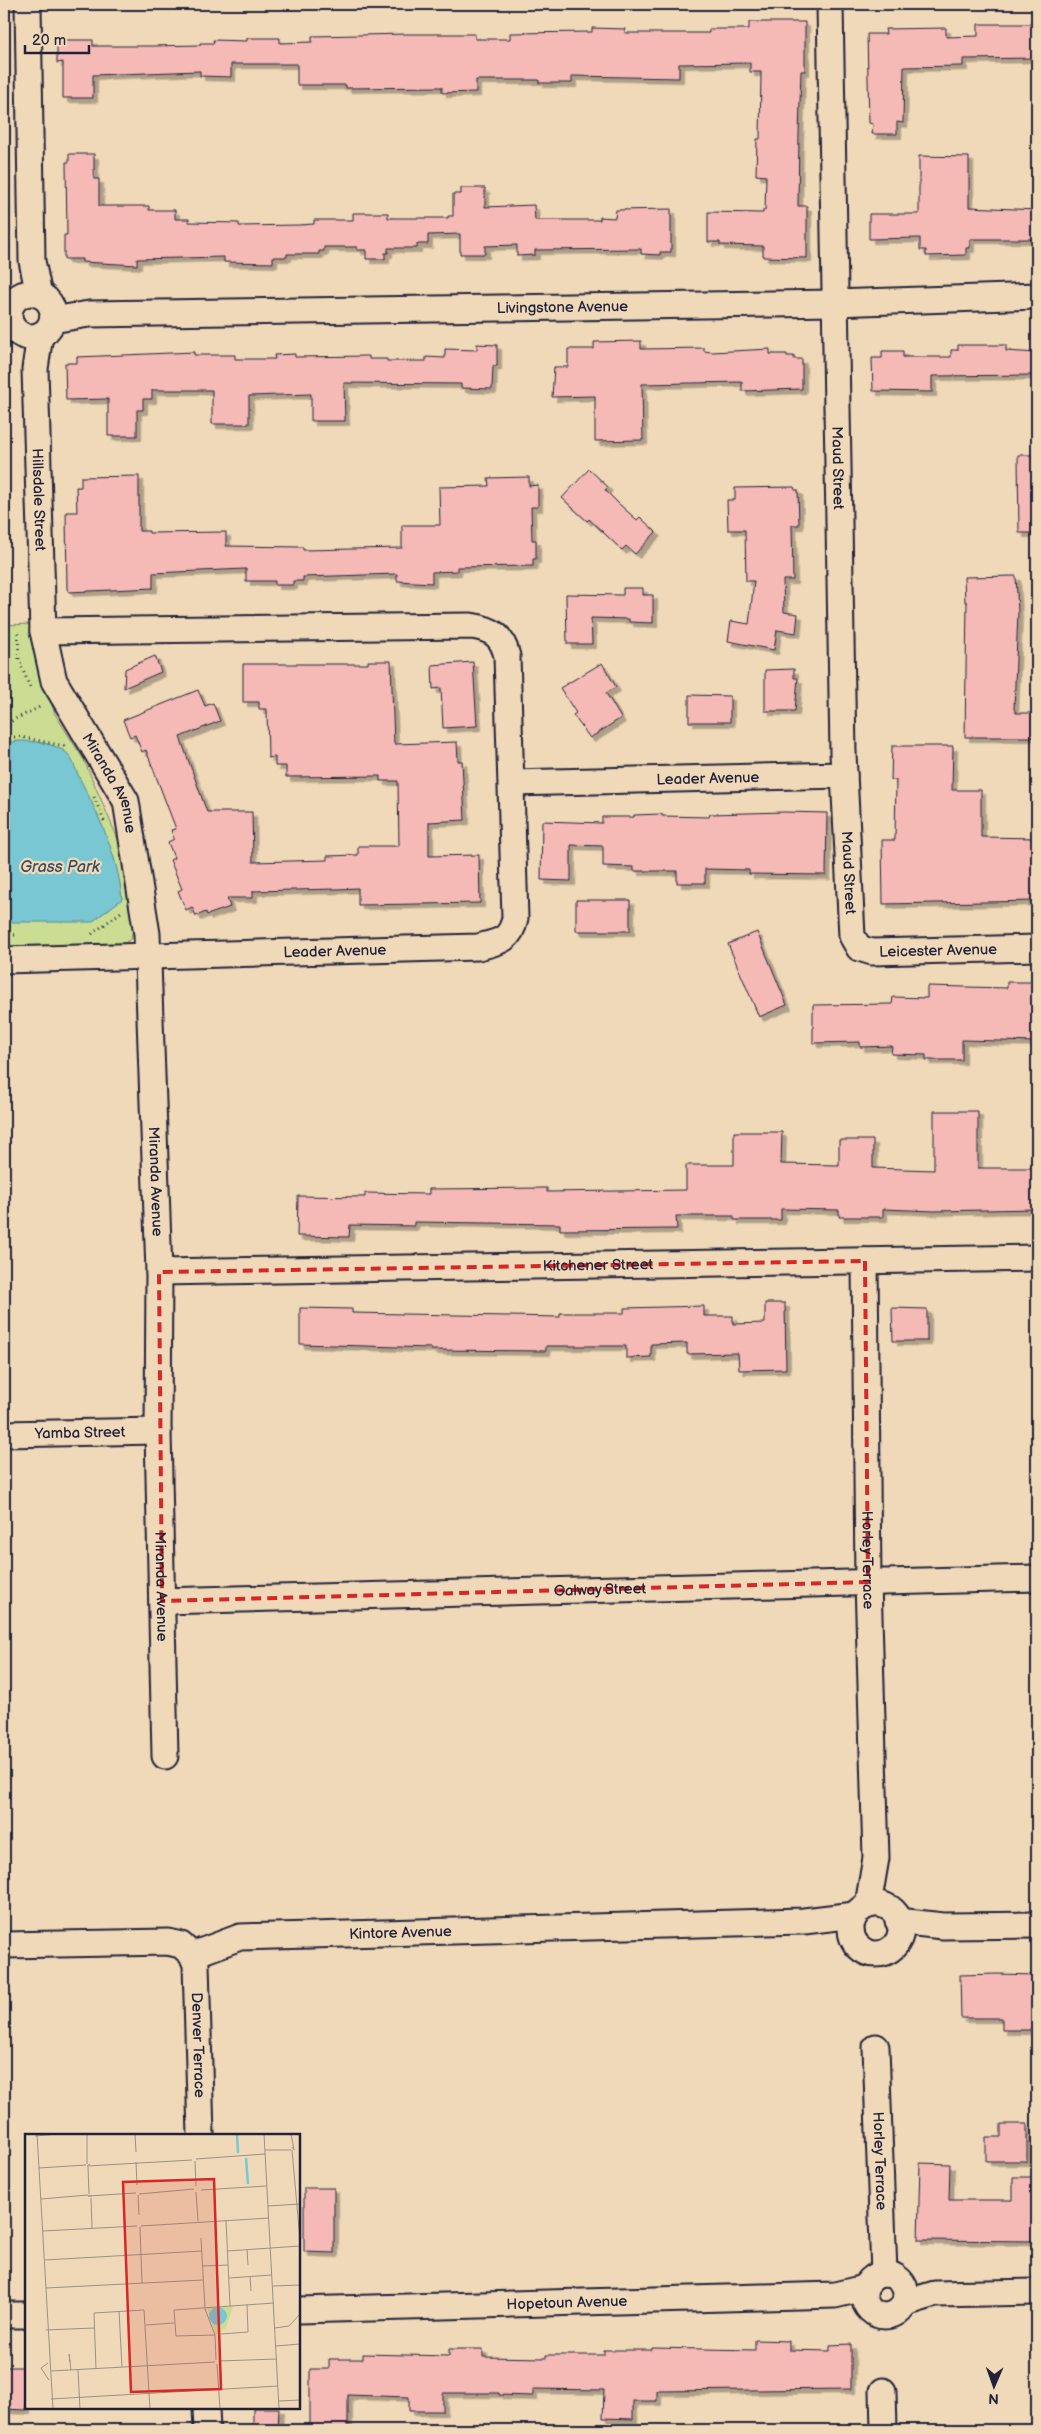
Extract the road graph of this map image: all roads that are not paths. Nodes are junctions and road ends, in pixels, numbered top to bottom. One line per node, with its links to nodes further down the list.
1 (28, 4): 5 (street, Hillsdale Street)
2 (830, 4): 4 (street, Maud Street)
3 (1037, 296): 4 (street, Livingstone Avenue)
4 (834, 303): 5 (street, Livingstone Avenue); 7 (street, Maud Street)
5 (25, 315): 6 (street, Hillsdale Street)
6 (43, 631): 8 (street, Leader Avenue); 11 (street, Miranda Avenue)
7 (844, 775): 8 (street, Leader Avenue); 9 (street, Maud Street)
8 (512, 784): 11 (street, Leader Avenue)
9 (852, 931): 10 (street, Leicester Avenue)
10 (1037, 948)
11 (146, 956): 12 (street, Leader Avenue); 15 (street, Miranda Avenue)
12 (4, 960)
13 (1037, 1258): 14 (street, Kitchener Street)
14 (865, 1260): 15 (street, Kitchener Street); 19 (street, Horley Terrace)
15 (159, 1272): 16 (street, Miranda Avenue)
16 (158, 1430): 17 (street, Yamba Street); 20 (street, Miranda Avenue)
17 (4, 1434)
18 (1037, 1578): 19 (street, Galway Street)
19 (868, 1582): 20 (street, Galway Street); 22 (street, Horley Terrace)
20 (162, 1601): 21 (street, Miranda Avenue)
21 (165, 1756)
22 (877, 1920): 23 (street, Kintore Avenue); 25 (street, Kintore Avenue)
23 (1037, 1925)
24 (4, 1945): 25 (street)
25 (192, 1955): 27 (street, Denver Terrace)
26 (876, 2047): 28 (street, Horley Terrace)
27 (201, 2134)
28 (884, 2291): 29 (street, Hopetoun Avenue); 30 (street, Hopetoun Avenue)
29 (1037, 2292)
30 (300, 2310)
31 (25, 2315): 32 (street)
32 (4, 2316)
33 (883, 2391): 36 (street)
34 (206, 2409): 35 (street)
35 (207, 2430)
36 (884, 2430)

